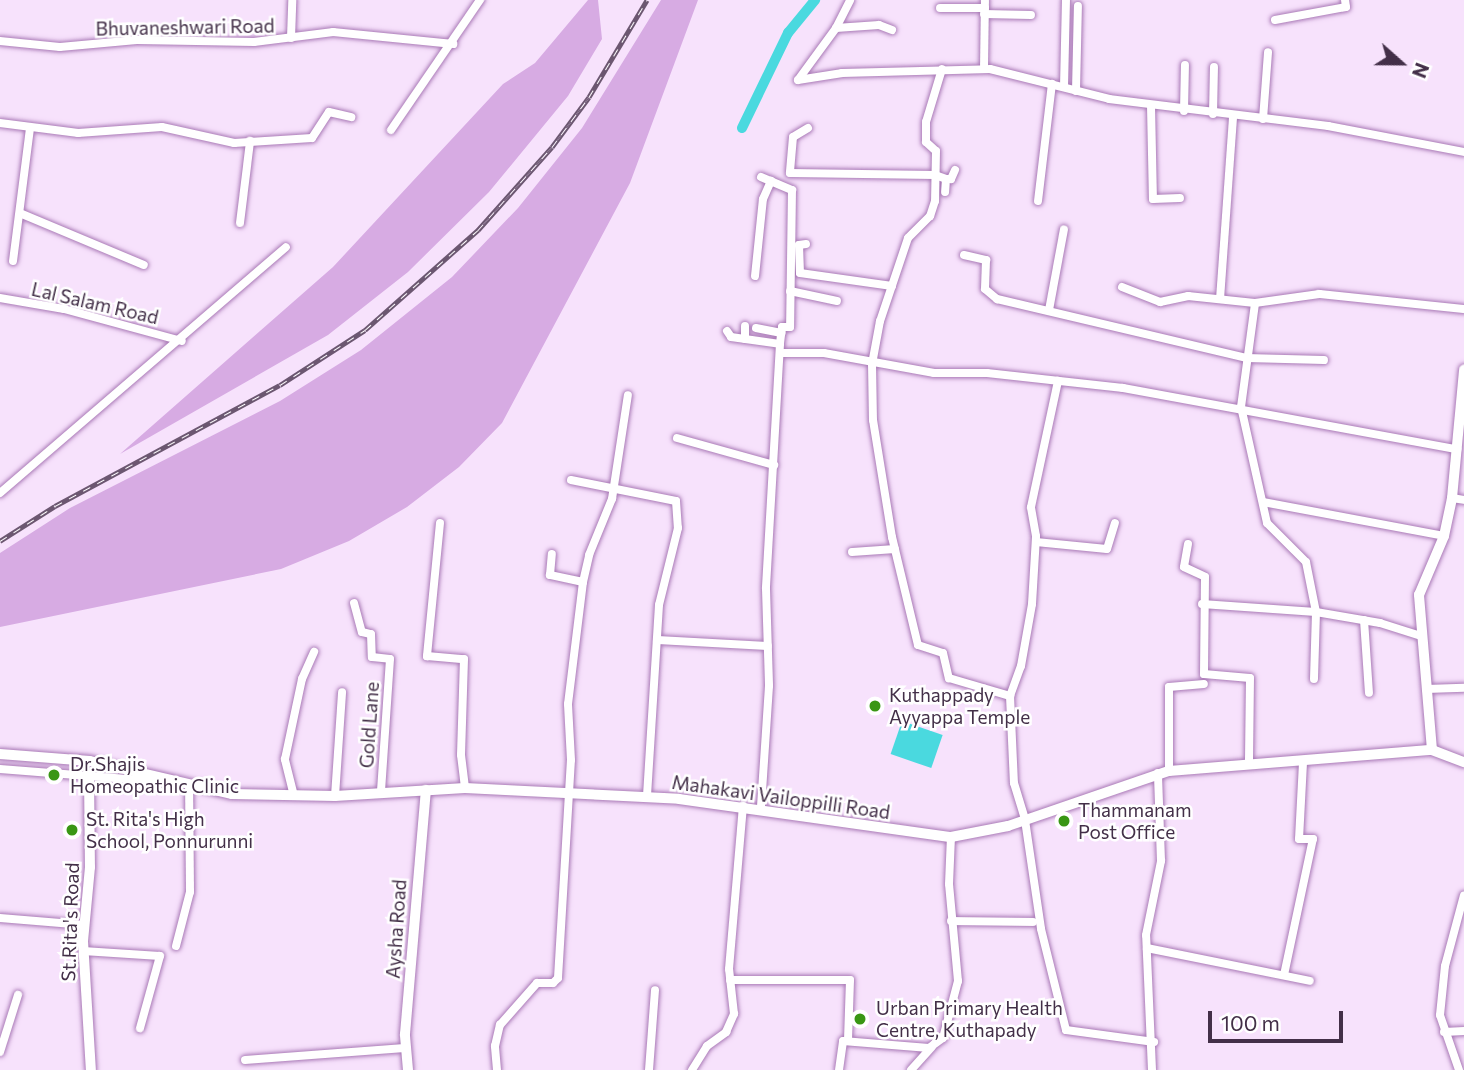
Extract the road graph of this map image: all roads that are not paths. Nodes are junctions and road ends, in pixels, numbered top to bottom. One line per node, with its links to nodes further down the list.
1 (292, 0): 13 (street)
2 (480, 0): 15 (street)
3 (850, 0): 11 (street)
4 (1066, 0): 22 (street)
5 (1345, 0): 10 (street)
6 (1078, 6): 23 (street)
7 (940, 8): 8 (street)
8 (984, 8): 9 (street); 20 (street)
9 (1031, 15)
10 (1275, 20)
11 (836, 28): 12 (street); 19 (street)
12 (892, 30)
13 (291, 38): 14 (street, Bhuvaneshwari Road); 15 (street, Bhuvaneshwari Road)
14 (0, 41)
15 (453, 44): 33 (street)
16 (1268, 52): 29 (street)
17 (1185, 65): 25 (street)
18 (1214, 67): 26 (street)
19 (942, 69): 20 (street); 38 (street)
20 (984, 69): 21 (street)
21 (1052, 84): 22 (street); 45 (street)
22 (1064, 87): 23 (street)
23 (1076, 91): 24 (street)
24 (1152, 106): 25 (street); 44 (street)
25 (1184, 111): 26 (street)
26 (1213, 114): 27 (street)
27 (1233, 116): 29 (street); 61 (street)
28 (351, 117): 34 (street)
29 (1264, 119): 35 (street)
30 (0, 123): 31 (street)
31 (30, 128): 34 (street); 46 (street)
32 (808, 128): 37 (street)
33 (391, 130)
34 (250, 141): 47 (street)
35 (1464, 152)
36 (955, 170): 40 (street)
37 (790, 173): 38 (street); 42 (street)
38 (935, 175): 40 (street); 57 (street)
39 (761, 177): 41 (street)
40 (946, 179): 43 (street)
41 (771, 181): 42 (street); 56 (street)
42 (783, 186): 54 (street)
43 (945, 192)
44 (1180, 198)
45 (1038, 201)
46 (22, 214): 52 (street); 53 (street)
47 (240, 223)
48 (1064, 229): 65 (street)
49 (806, 244): 55 (street)
50 (286, 247): 71 (street)
51 (964, 256): 65 (street)
52 (13, 261)
53 (144, 265)
54 (790, 271): 55 (street); 59 (street)
55 (800, 272): 57 (street)
56 (755, 276)
57 (892, 285): 75 (street)
58 (1122, 287): 61 (street)
59 (790, 291): 62 (street); 69 (street)
60 (0, 298): 71 (street, Lal Salam Road)
61 (1220, 299): 63 (street)
62 (837, 301)
63 (1255, 303): 64 (street); 73 (street)
64 (1464, 309)
65 (1049, 310): 73 (street)
66 (745, 326): 70 (street)
67 (756, 328): 69 (street)
68 (727, 331): 70 (street)
69 (782, 333): 72 (street)
70 (745, 339): 72 (street)
71 (182, 341): 85 (street)
72 (780, 349): 75 (street); 82 (street)
73 (1246, 358): 74 (street); 79 (street)
74 (1324, 360)
75 (873, 364): 77 (street); 93 (street)
76 (1464, 371): 81 (main road)
77 (1058, 381): 79 (street); 91 (street)
78 (628, 395): 84 (street)
79 (1241, 407): 81 (street); 87 (street)
80 (677, 438): 82 (street)
81 (1457, 449): 86 (main road)
82 (774, 465): 103 (street)
83 (571, 480): 84 (street)
84 (615, 487): 96 (street); 102 (street)
85 (0, 493)
86 (1458, 499): 90 (main road)
87 (1264, 502): 90 (street); 99 (street)
88 (440, 523): 122 (street)
89 (1115, 523): 91 (street)
90 (1444, 536): 101 (main road)
91 (1036, 542): 111 (street)
92 (1188, 544): 98 (street)
93 (895, 549): 94 (street); 111 (street)
94 (852, 552)
95 (552, 554): 96 (street)
96 (583, 582): 125 (street)
97 (354, 603): 123 (street, Gold Lane)
98 (1202, 604): 99 (street); 116 (street)
99 (1316, 612): 100 (street); 105 (street)
100 (1364, 620): 101 (street); 110 (street)
101 (1421, 636): 108 (main road)
102 (657, 640): 103 (street); 128 (street)
103 (768, 646): 130 (street)
104 (314, 652): 126 (street)
105 (1314, 678)
106 (1204, 684): 118 (street)
107 (1464, 688): 108 (street)
108 (1426, 689): 112 (main road)
109 (342, 692): 127 (street)
110 (1369, 693)
111 (1010, 696): 131 (street)
112 (1432, 750): 114 (main road, Mahakavi Vailoppilli Road); 115 (main road, Mahakavi Vailoppilli Road)
113 (0, 754): 120 (main road, Mahakavi Vailoppilli Road)
114 (1303, 762): 116 (main road, Mahakavi Vailoppilli Road); 141 (street)
115 (1464, 762)
116 (1249, 765): 118 (main road, Mahakavi Vailoppilli Road)
117 (0, 769): 119 (street)
118 (1164, 772): 131 (main road, Mahakavi Vailoppilli Road); 139 (street)
119 (89, 775): 120 (street); 137 (street, St.Rita's Road)
120 (165, 782): 121 (main road, Mahakavi Vailoppilli Road)
121 (189, 787): 126 (main road, Mahakavi Vailoppilli Road); 138 (street)
122 (465, 788): 124 (main road, Mahakavi Vailoppilli Road); 125 (main road, Mahakavi Vailoppilli Road)
123 (381, 790): 124 (main road, Mahakavi Vailoppilli Road); 127 (main road, Mahakavi Vailoppilli Road)
124 (426, 790): 152 (street, Aysha Road)
125 (569, 795): 128 (main road, Mahakavi Vailoppilli Road); 157 (street)
126 (294, 796): 127 (main road, Mahakavi Vailoppilli Road)
127 (335, 796)
128 (648, 798): 129 (main road, Mahakavi Vailoppilli Road)
129 (743, 806): 130 (main road, Mahakavi Vailoppilli Road); 142 (street)
130 (761, 808): 132 (main road, Mahakavi Vailoppilli Road)
131 (1026, 820): 132 (main road, Mahakavi Vailoppilli Road); 150 (street)
132 (951, 837): 135 (street)
133 (1464, 895): 148 (street)
134 (0, 918): 137 (street)
135 (951, 921): 136 (street); 151 (street)
136 (1033, 922)
137 (85, 925): 140 (street, St.Rita's Road)
138 (176, 946)
139 (1147, 948): 141 (street); 150 (street)
140 (83, 951): 146 (street); 155 (street, St.Rita's Road)
141 (1284, 975): 143 (street)
142 (730, 980): 149 (street); 159 (street)
143 (1310, 981)
144 (655, 990): 158 (street)
145 (18, 995): 153 (street)
146 (140, 1028)
147 (1464, 1031): 148 (street)
148 (1444, 1032): 163 (street)
149 (848, 1040): 151 (street); 160 (street)
150 (1154, 1042): 162 (street)
151 (932, 1047): 161 (street)
152 (405, 1048): 154 (street); 156 (street, Aysha Road)
153 (0, 1052)
154 (245, 1060)
155 (91, 1070)
156 (408, 1070)
157 (496, 1070)
158 (649, 1070)
159 (692, 1070)
160 (839, 1070)
161 (911, 1070)
162 (1152, 1070)
163 (1459, 1070)

